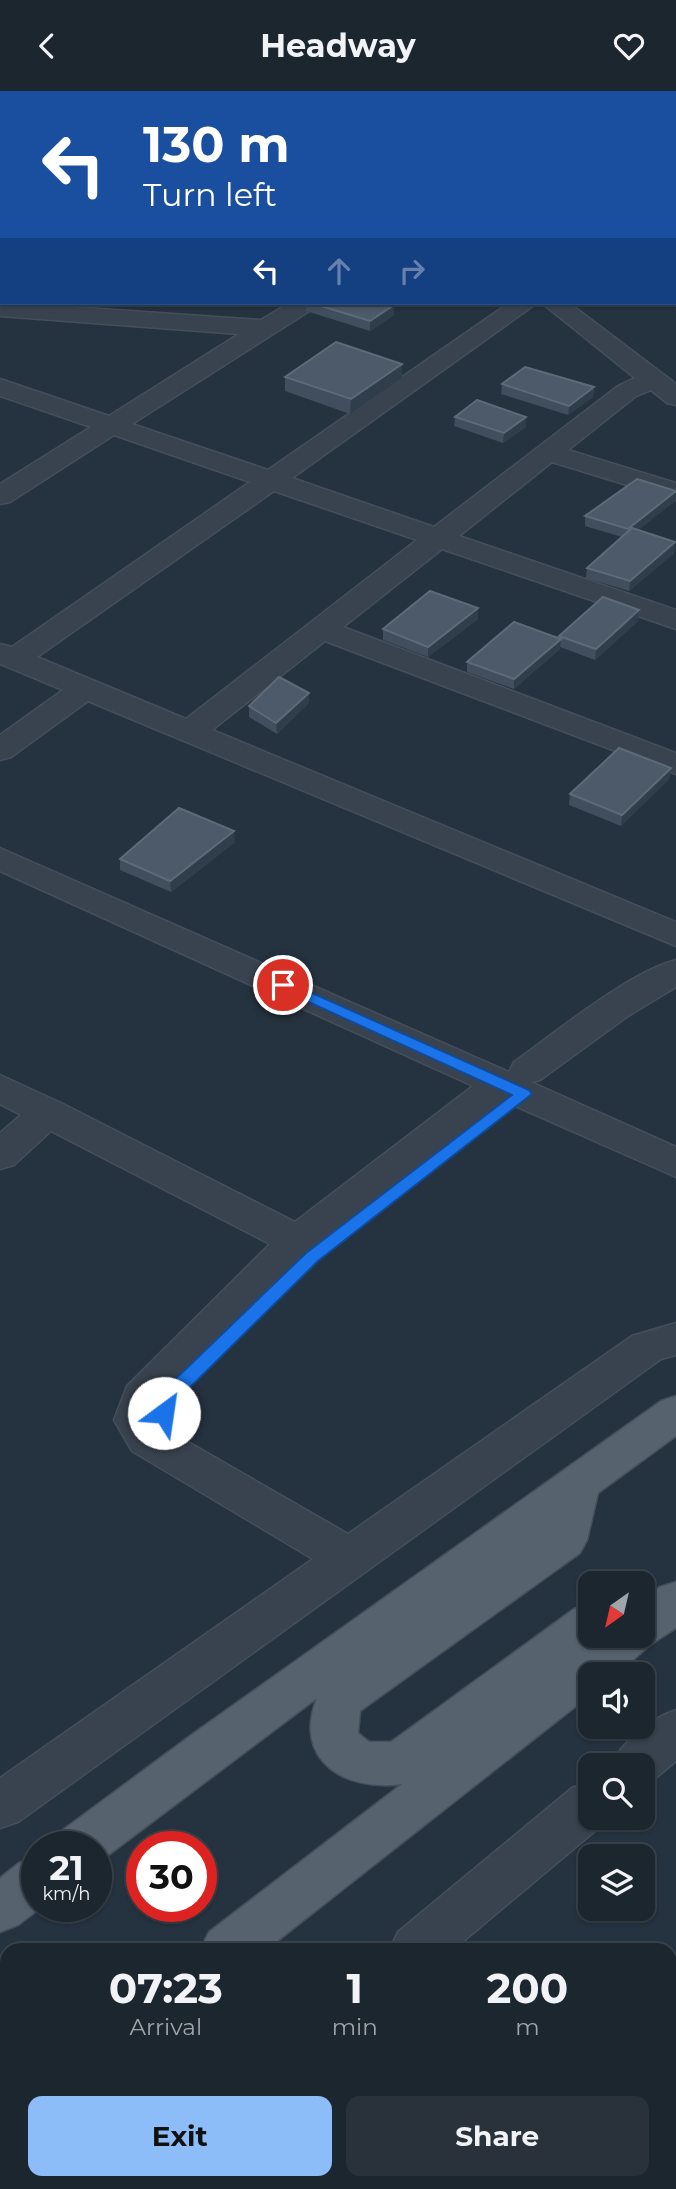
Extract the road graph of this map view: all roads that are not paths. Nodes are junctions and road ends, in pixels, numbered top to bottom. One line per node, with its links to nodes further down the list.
1 (301, 305): 6 (street)
2 (522, 305): 12 (street)
3 (557, 305): 7 (street)
4 (575, 305): 7 (street)
5 (0, 309): 6 (street)
6 (265, 328): 10 (street)
7 (663, 380): 9 (street); 11 (street)
8 (0, 387): 10 (street)
9 (676, 397)
10 (113, 425): 12 (street); 14 (street)
11 (551, 453): 13 (street); 15 (street)
12 (272, 479): 15 (street); 18 (street)
13 (676, 492)
14 (0, 496)
15 (439, 537): 16 (street); 17 (street)
16 (676, 619)
17 (321, 629): 20 (street); 22 (street)
18 (8, 656): 19 (street)
19 (86, 688): 20 (street); 21 (street)
20 (189, 732): 25 (street)
21 (0, 750)
22 (676, 764)
23 (0, 835): 28 (street)
24 (0, 858): 28 (street)
25 (676, 935)
26 (676, 971): 28 (street)
27 (676, 992): 28 (street)
28 (525, 1082): 31 (street); 33 (street); 34 (street); 38 (street)
29 (0, 1088): 30 (street)
30 (48, 1112): 32 (street); 34 (street)
31 (676, 1139)
32 (0, 1155)
33 (676, 1163)
34 (298, 1241): 38 (street)
35 (676, 1339): 38 (street)
36 (676, 1413): 37 (main road)
37 (578, 1483): 42 (main road); 48 (main road)
38 (362, 1549): 46 (street)
39 (655, 1599): 40 (main road)
40 (676, 1599): 41 (main road)
41 (655, 1616)
42 (578, 1632)
43 (614, 1649): 51 (main road)
44 (676, 1731): 45 (street)
45 (650, 1753)
46 (0, 1806)
47 (578, 1814): 52 (street)
48 (101, 1831)
49 (21, 1892): 50 (main road)
50 (0, 1908)
51 (235, 1943)
52 (423, 1943)

